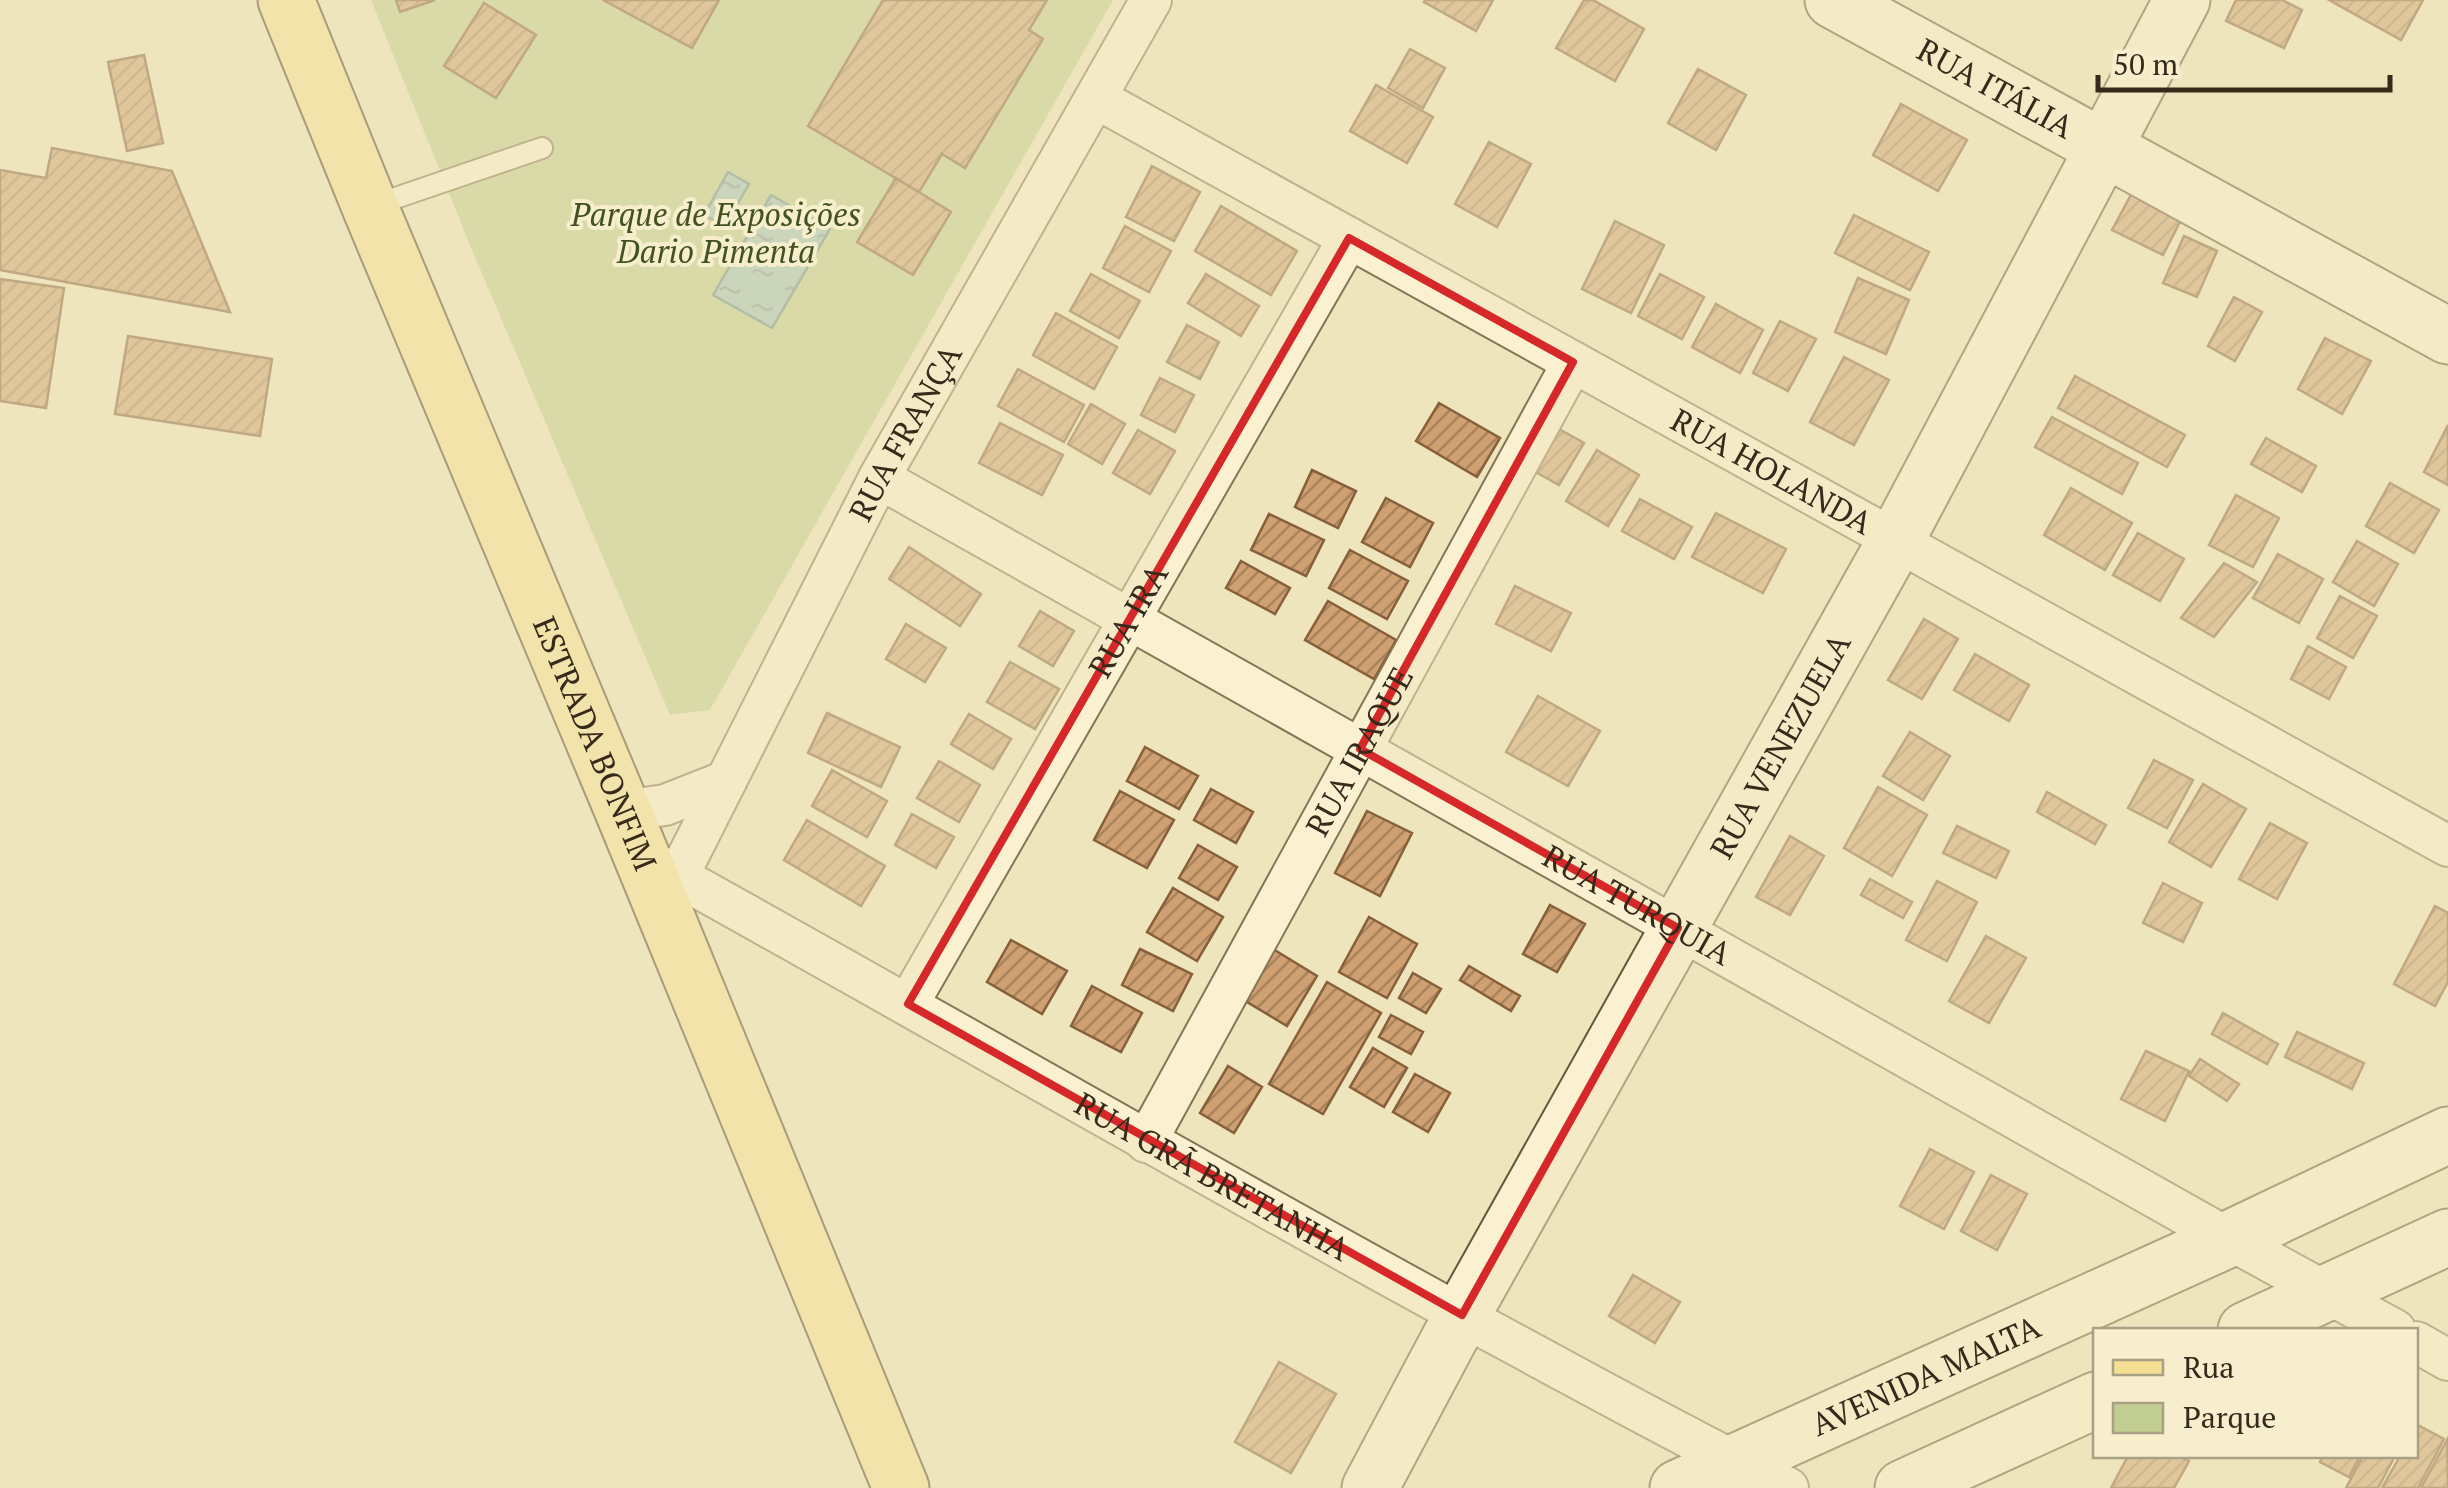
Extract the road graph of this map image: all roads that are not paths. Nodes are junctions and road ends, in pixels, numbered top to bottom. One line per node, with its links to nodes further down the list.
1 (286, 0): 8 (main road, ESTRADA BONFIM)
2 (1152, 0): 5 (street, RUA FRANÇA)
3 (1833, 0): 7 (street, RUA ITÁLIA)
4 (2182, 0): 7 (street, RUA VENEZUELA)
5 (1096, 98): 9 (street, RUA HOLANDA); 12 (street, RUA FRANÇA)
6 (542, 148): 8 (lane)
7 (2104, 148): 10 (street, RUA ITÁLIA); 13 (street, RUA VENEZUELA)
8 (370, 206): 18 (main road, ESTRADA BONFIM)
9 (1349, 238): 11 (street, RUA HOLANDA); 14 (street, RUA IRA)
10 (2448, 336)
11 (1573, 362): 13 (street, RUA HOLANDA); 15 (street, RUA IRAQUE)
12 (879, 478): 14 (street, RUA TURQUIA); 16 (street, RUA FRANÇA)
13 (1896, 540): 17 (street, RUA HOLANDA); 19 (street, RUA VENEZUELA)
14 (1131, 620): 15 (street, RUA TURQUIA); 20 (street, RUA IRA)
15 (1360, 749): 19 (street, RUA TURQUIA); 22 (street, RUA IRAQUE)
16 (726, 781): 18 (street, RUA FRANÇA); 18 (street)
17 (2448, 846)
18 (647, 848): 20 (street, RUA GRÃ BRETANHA); 33 (main road, ESTRADA BONFIM)
19 (1678, 928): 24 (street, RUA TURQUIA); 26 (street, RUA VENEZUELA)
20 (908, 1004): 22 (street, RUA GRÃ BRETANHA)
21 (2448, 1135): 24 (street, AVENIDA MALTA)
22 (1146, 1142): 26 (street, RUA GRÃ BRETANHA)
23 (2448, 1237): 25 (street)
24 (2229, 1239): 25 (street, RUA TURQUIA); 32 (street, AVENIDA MALTA)
25 (2328, 1293): 27 (street); 28 (street, RUA TURQUIA)
26 (1462, 1316): 32 (street, RUA GRÃ BRETANHA); 34 (street, RUA VENEZUELA)
27 (2250, 1328)
28 (2391, 1328)
29 (2418, 1343): 30 (street)
30 (2448, 1360)
31 (2093, 1401): 37 (street)
32 (1733, 1462): 35 (street, AVENIDA MALTA); 36 (street, RUA GRÃ BRETANHA)
33 (901, 1488)
34 (1370, 1488)
35 (1678, 1488)
36 (1788, 1488)
37 (1902, 1488)

